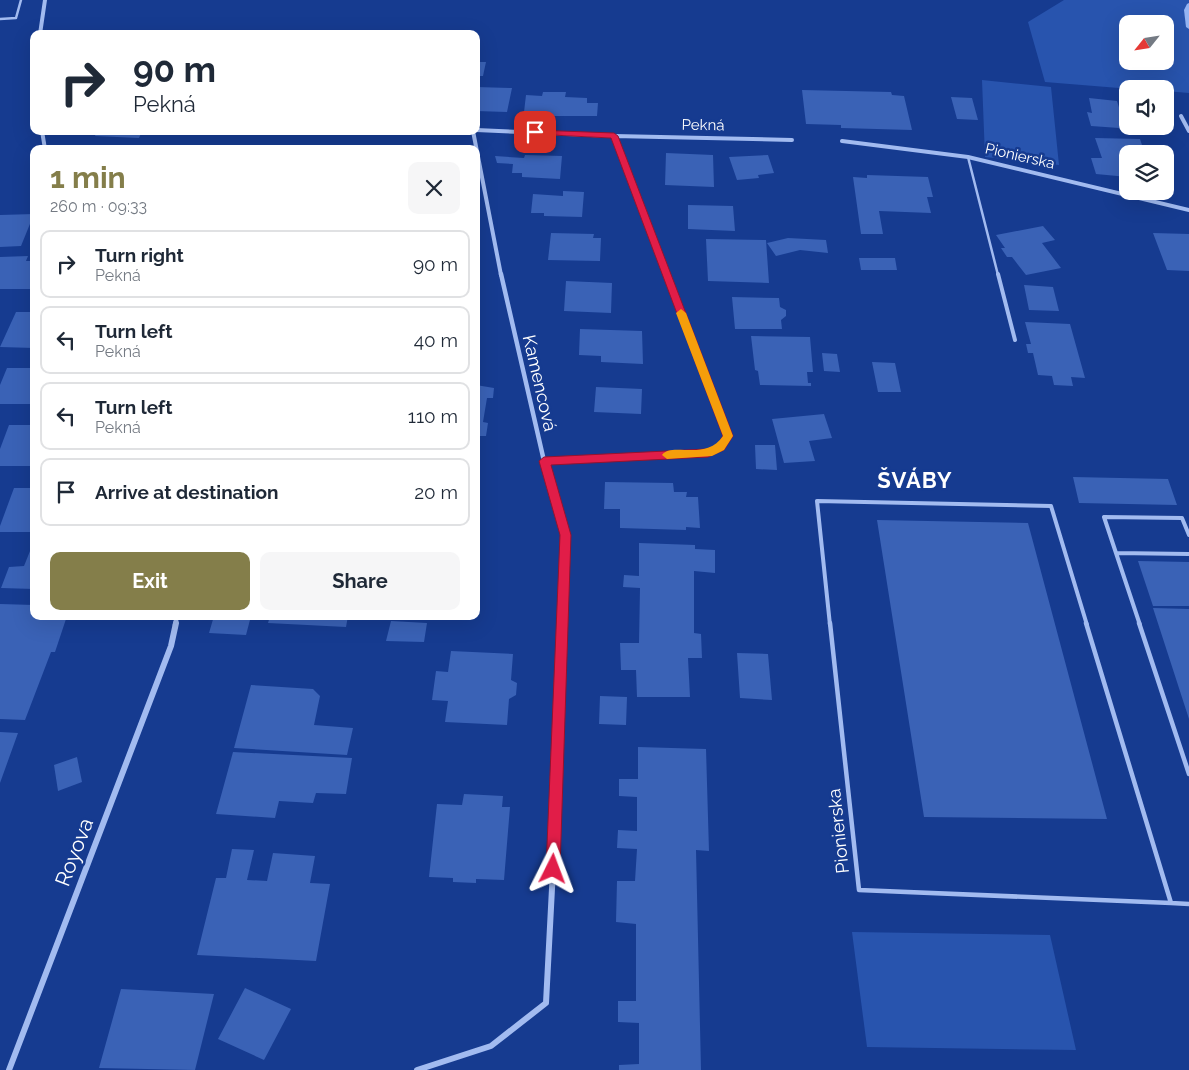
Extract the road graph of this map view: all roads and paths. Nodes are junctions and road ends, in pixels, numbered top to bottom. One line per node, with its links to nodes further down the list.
1 (21, 0): 3 (lane)
2 (44, 0): 4 (street)
3 (0, 19)
4 (40, 30)
5 (1181, 116): 7 (street)
6 (480, 131): 8 (street, Pekná)
7 (1189, 131)
8 (614, 136): 9 (street, Pekná); 15 (street)
9 (792, 140)
10 (842, 141): 11 (street, Pionierska)
11 (968, 157): 13 (street, Pionierska); 14 (lane)
12 (480, 159): 15 (street, Kamencová)
13 (1189, 210)
14 (1015, 340)
15 (544, 461): 24 (street, Kamencová)
16 (1189, 535): 17 (lane)
17 (1116, 553): 18 (lane); 20 (lane)
18 (1189, 554)
19 (176, 620): 23 (street, Royova)
20 (1189, 774)
21 (1172, 904): 21 (lane, Pionierska); 22 (lane, Pionierska)
22 (1189, 904)
23 (9, 1070)
24 (417, 1070)

